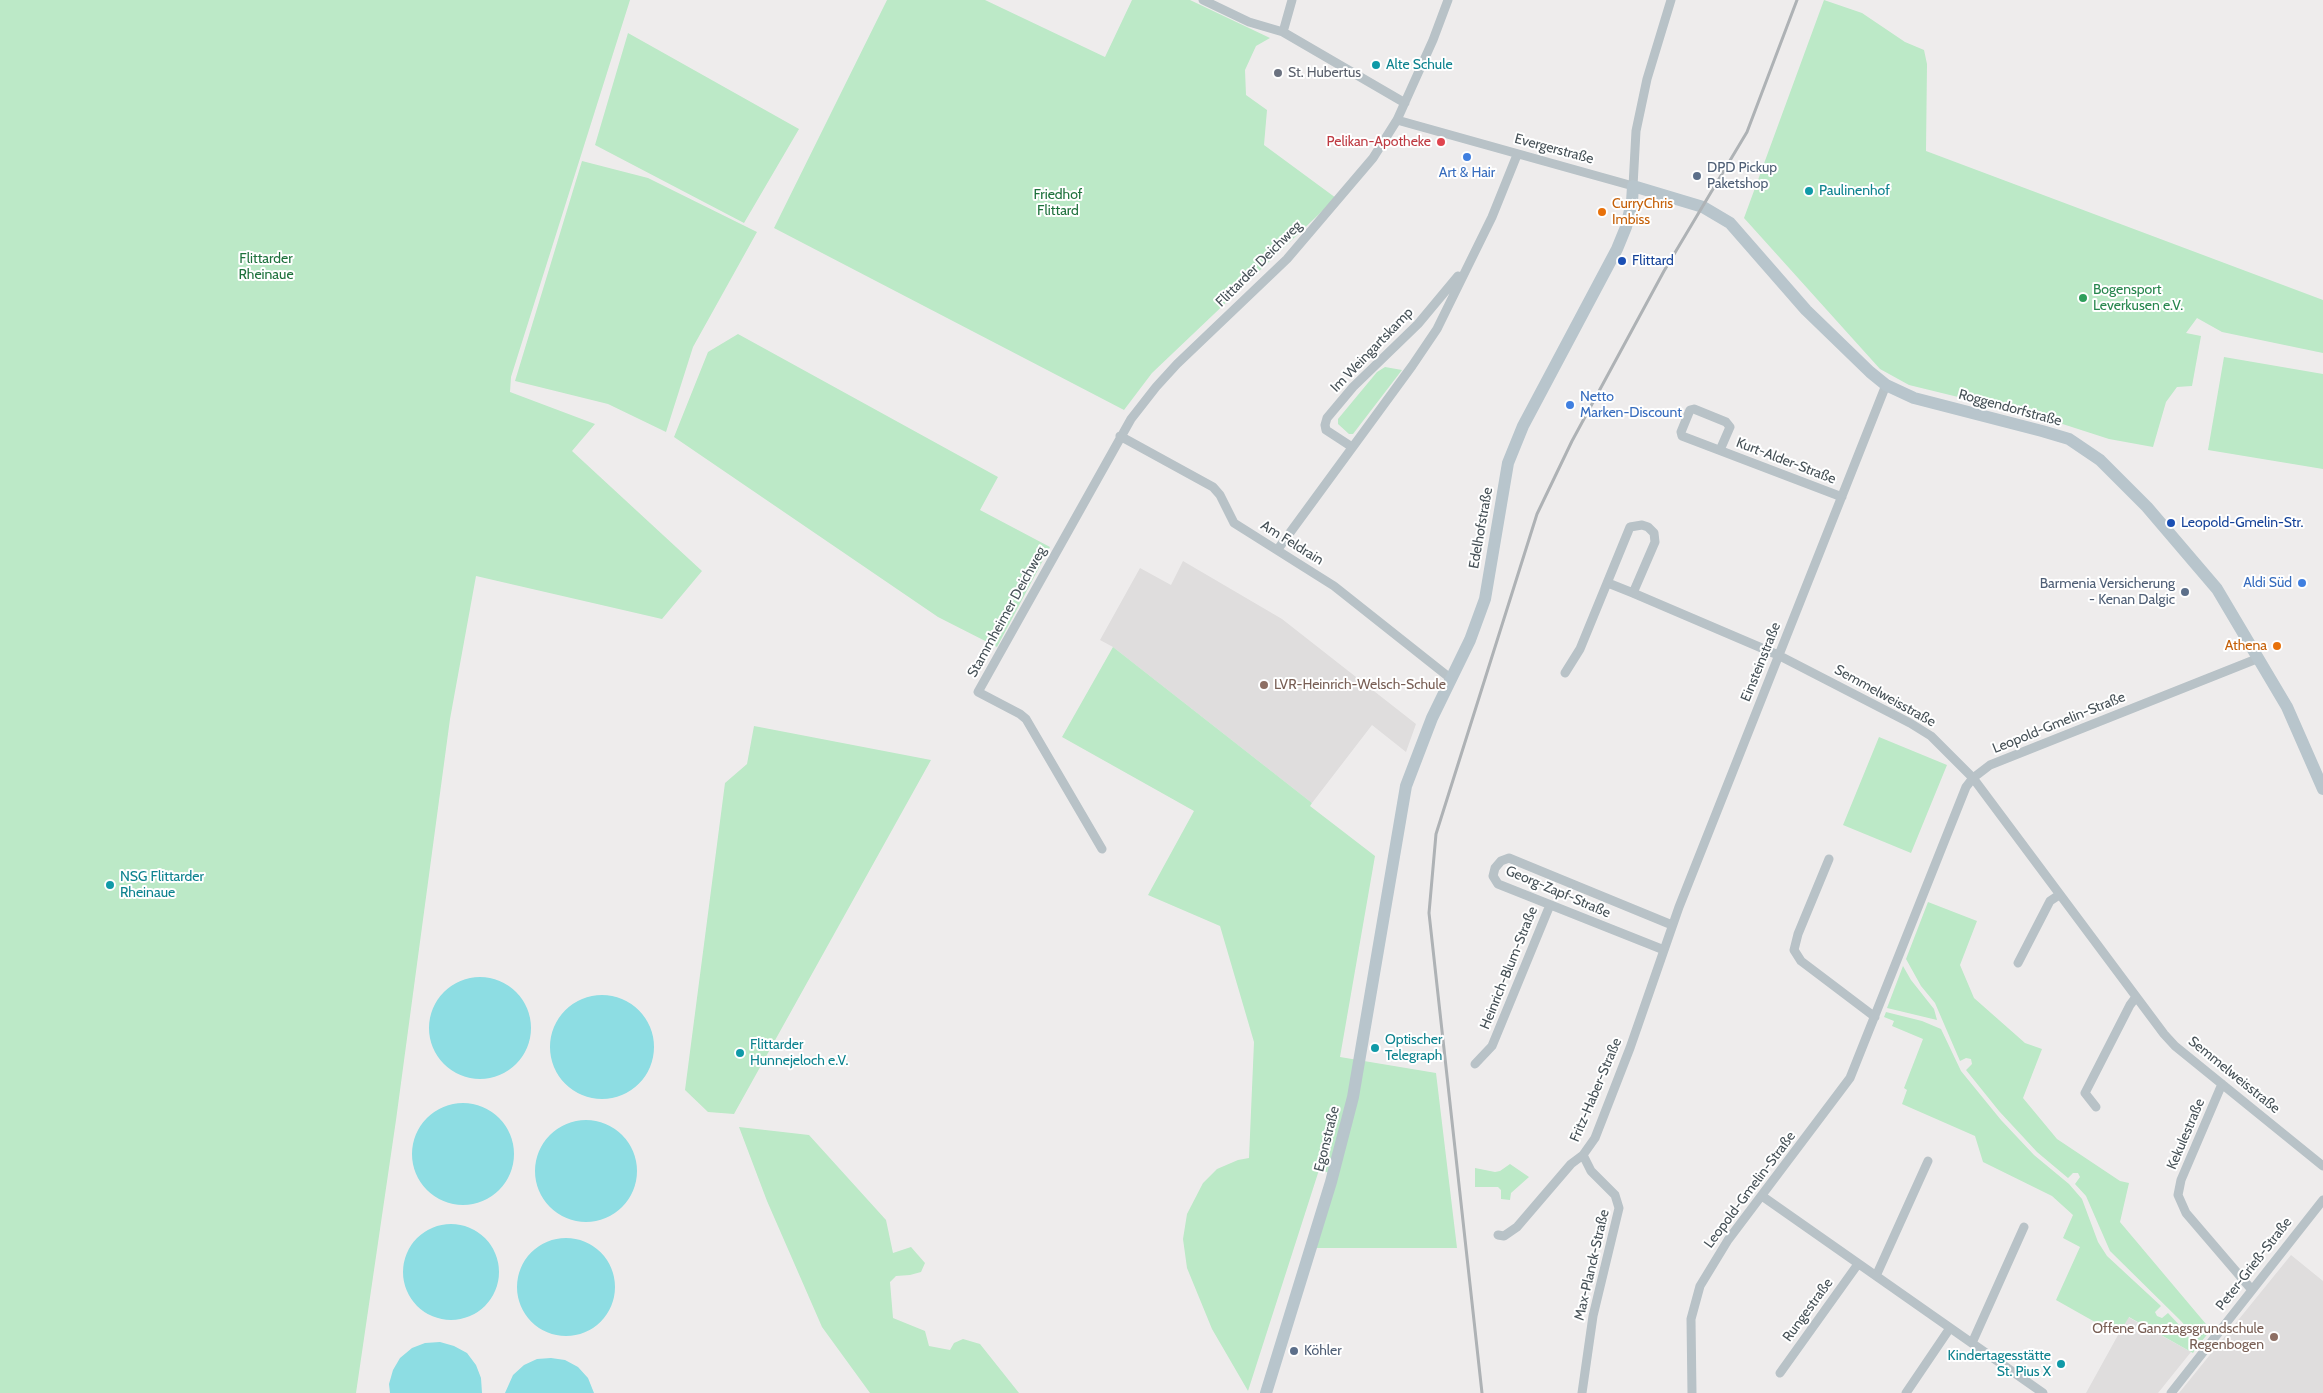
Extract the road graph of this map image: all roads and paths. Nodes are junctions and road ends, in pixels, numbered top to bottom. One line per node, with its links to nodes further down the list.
1 (1203, 0): 5 (street)
2 (1292, 0): 5 (street)
3 (1448, 0): 6 (street, Flittarder Deichweg)
4 (1671, 0): 9 (street)
5 (1283, 32): 6 (street)
6 (1405, 103): 7 (street, Flittarder Deichweg)
7 (1397, 120): 8 (street, Evergerstraße); 13 (street, Flittarder Deichweg)
8 (1517, 155): 9 (street, Evergerstraße); 11 (street, Im Weingartskamp)
9 (1633, 186): 10 (street, Evergerstraße); 24 (street, Edelhofstraße)
10 (1703, 207): 12 (street, Roggendorfstraße)
11 (1464, 268): 15 (street, Im Weingartskamp); 15 (street, Im Weingartskamp)
12 (1886, 385): 17 (street, Einsteinstraße); 22 (street, Roggendorfstraße)
13 (1131, 419): 14 (street, Stammheimer Deichweg)
14 (1120, 436): 18 (street, Am Feldrain); 27 (street, Stammheimer Deichweg)
15 (1352, 447): 18 (street, Im Weingartskamp)
16 (1720, 450): 16 (street, Kurt-Alder-Straße); 17 (street, Kurt-Alder-Straße)
17 (1842, 497): 21 (street, Einsteinstraße)
18 (1278, 549): 24 (street, Am Feldrain)
19 (1608, 583): 20 (street, Semmelweisstraße); 20 (street); 23 (street)
20 (1633, 593): 21 (street, Semmelweisstraße)
21 (1778, 655): 25 (street, Semmelweisstraße); 32 (street, Einsteinstraße)
22 (2259, 658): 25 (street, Leopold-Gmelin-Straße); 26 (street, Roggendorfstraße)
23 (1565, 673)
24 (1450, 678): 29 (street, Edelhofstraße)
25 (1974, 778): 30 (street, Semmelweisstraße); 36 (street, Leopold-Gmelin-Straße)
26 (2323, 789)
27 (1102, 849)
28 (1829, 859): 36 (street)
29 (1388, 886): 53 (street, Egonstraße)
30 (2059, 895): 34 (street); 35 (street, Semmelweisstraße)
31 (1550, 905): 32 (street, Georg-Zapf-Straße); 33 (street, Georg-Zapf-Straße); 37 (street, Heinrich-Blum-Straße)
32 (1672, 925): 33 (street, Einsteinstraße)
33 (1664, 950): 40 (street, Fritz-Haber-Straße)
34 (2018, 963)
35 (2136, 997): 38 (street, Semmelweisstraße); 39 (street)
36 (1875, 1017): 43 (street, Leopold-Gmelin-Straße)
37 (1475, 1064)
38 (2222, 1084): 42 (street, Semmelweisstraße); 49 (street, Kekulestraße)
39 (2096, 1107)
40 (1583, 1155): 46 (street, Fritz-Haber-Straße); 54 (street, Max-Planck-Straße)
41 (1928, 1161): 48 (street)
42 (2323, 1166)
43 (1762, 1196): 47 (street); 55 (street, Leopold-Gmelin-Straße)
44 (2323, 1200): 49 (street, Peter-Grieß-Straße)
45 (2024, 1227): 51 (street)
46 (1498, 1235)
47 (1858, 1264): 48 (street); 52 (street, Rungestraße)
48 (1876, 1276): 50 (street)
49 (2252, 1290): 58 (street, Peter-Grieß-Straße)
50 (1950, 1328): 51 (street); 56 (street)
51 (1972, 1343): 57 (street)
52 (1780, 1373)
53 (1266, 1393)
54 (1582, 1393)
55 (1692, 1393)
56 (1906, 1393)
57 (2043, 1393)
58 (2170, 1393)

